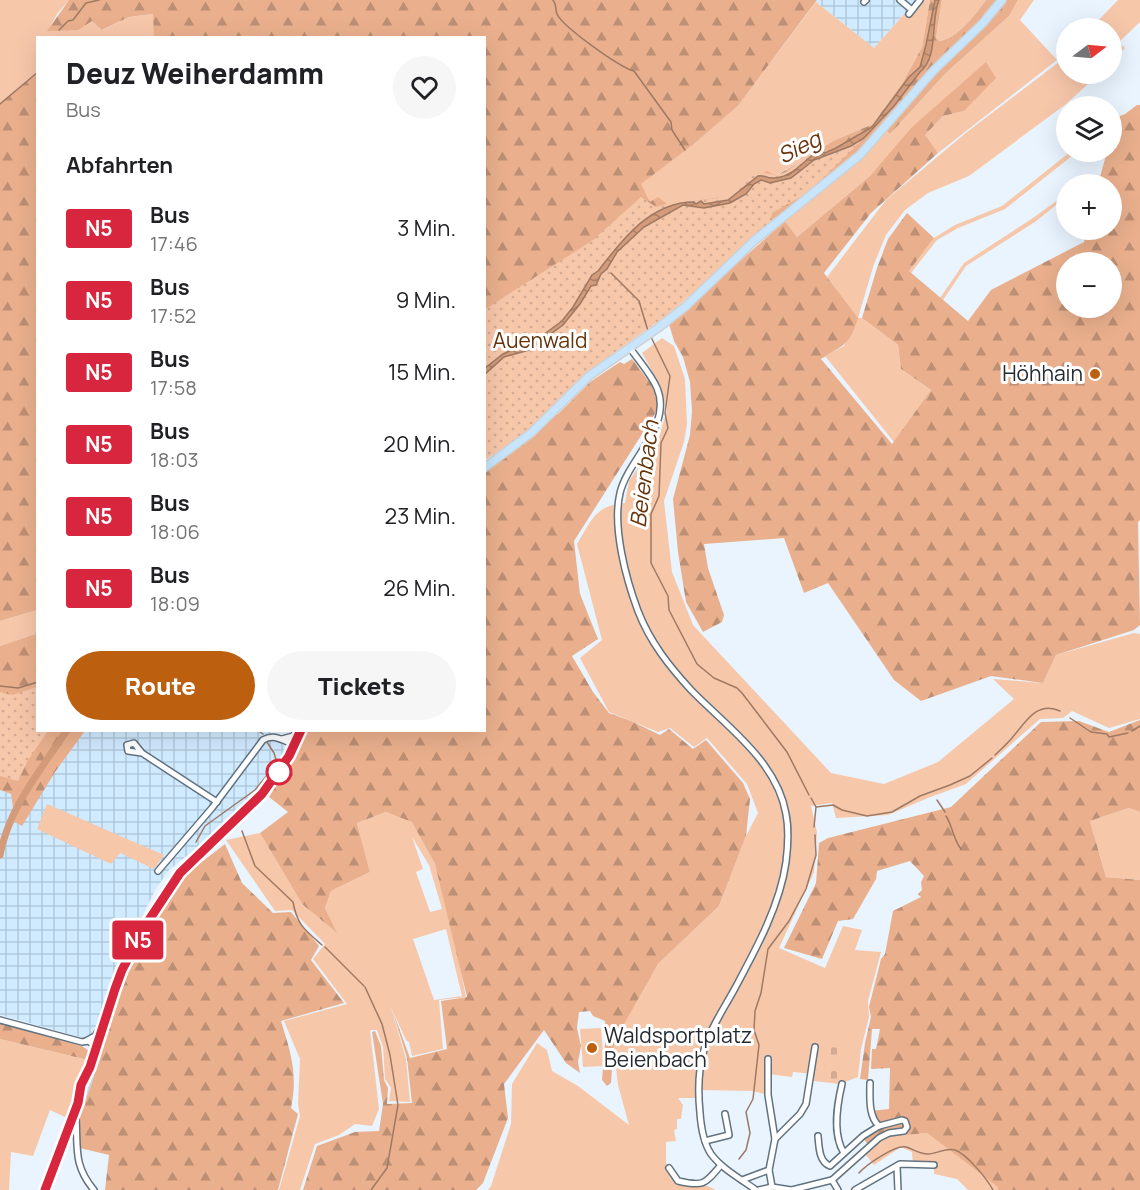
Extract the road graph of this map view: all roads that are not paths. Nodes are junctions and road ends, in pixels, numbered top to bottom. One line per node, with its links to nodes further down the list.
1 (900, 0): 2 (street)
2 (920, 0)
3 (1002, 0): 4 (main road)
4 (630, 348): 5 (main road); 26 (street)
5 (486, 467)
6 (298, 732): 8 (street)
7 (299, 732): 9 (main road)
8 (281, 739): 9 (street); 11 (street)
9 (295, 745): 14 (main road)
10 (142, 753): 11 (street)
11 (217, 802): 12 (street)
12 (158, 871)
13 (0, 1020): 15 (street)
14 (103, 1024): 15 (street); 16 (main road)
15 (84, 1042): 16 (street)
16 (97, 1047): 21 (main road)
17 (815, 1047): 25 (street)
18 (768, 1059): 25 (street)
19 (870, 1083): 23 (street)
20 (842, 1084): 27 (street)
21 (74, 1114): 36 (main road); 37 (street)
22 (725, 1114): 26 (street)
23 (879, 1126): 27 (street); 34 (street)
24 (818, 1136): 27 (street)
25 (775, 1139): 32 (street)
26 (705, 1142): 28 (street)
27 (844, 1153)
28 (722, 1165): 31 (street); 33 (street)
29 (934, 1165): 30 (street)
30 (897, 1167): 41 (street); 42 (street)
31 (669, 1168)
32 (769, 1170): 33 (street); 35 (street)
33 (742, 1180): 38 (street)
34 (832, 1180): 39 (street); 40 (street)
35 (772, 1187): 38 (street); 39 (street)
36 (45, 1190)
37 (94, 1190)
38 (757, 1190)
39 (792, 1190)
40 (838, 1190)
41 (855, 1190)
42 (898, 1190)

